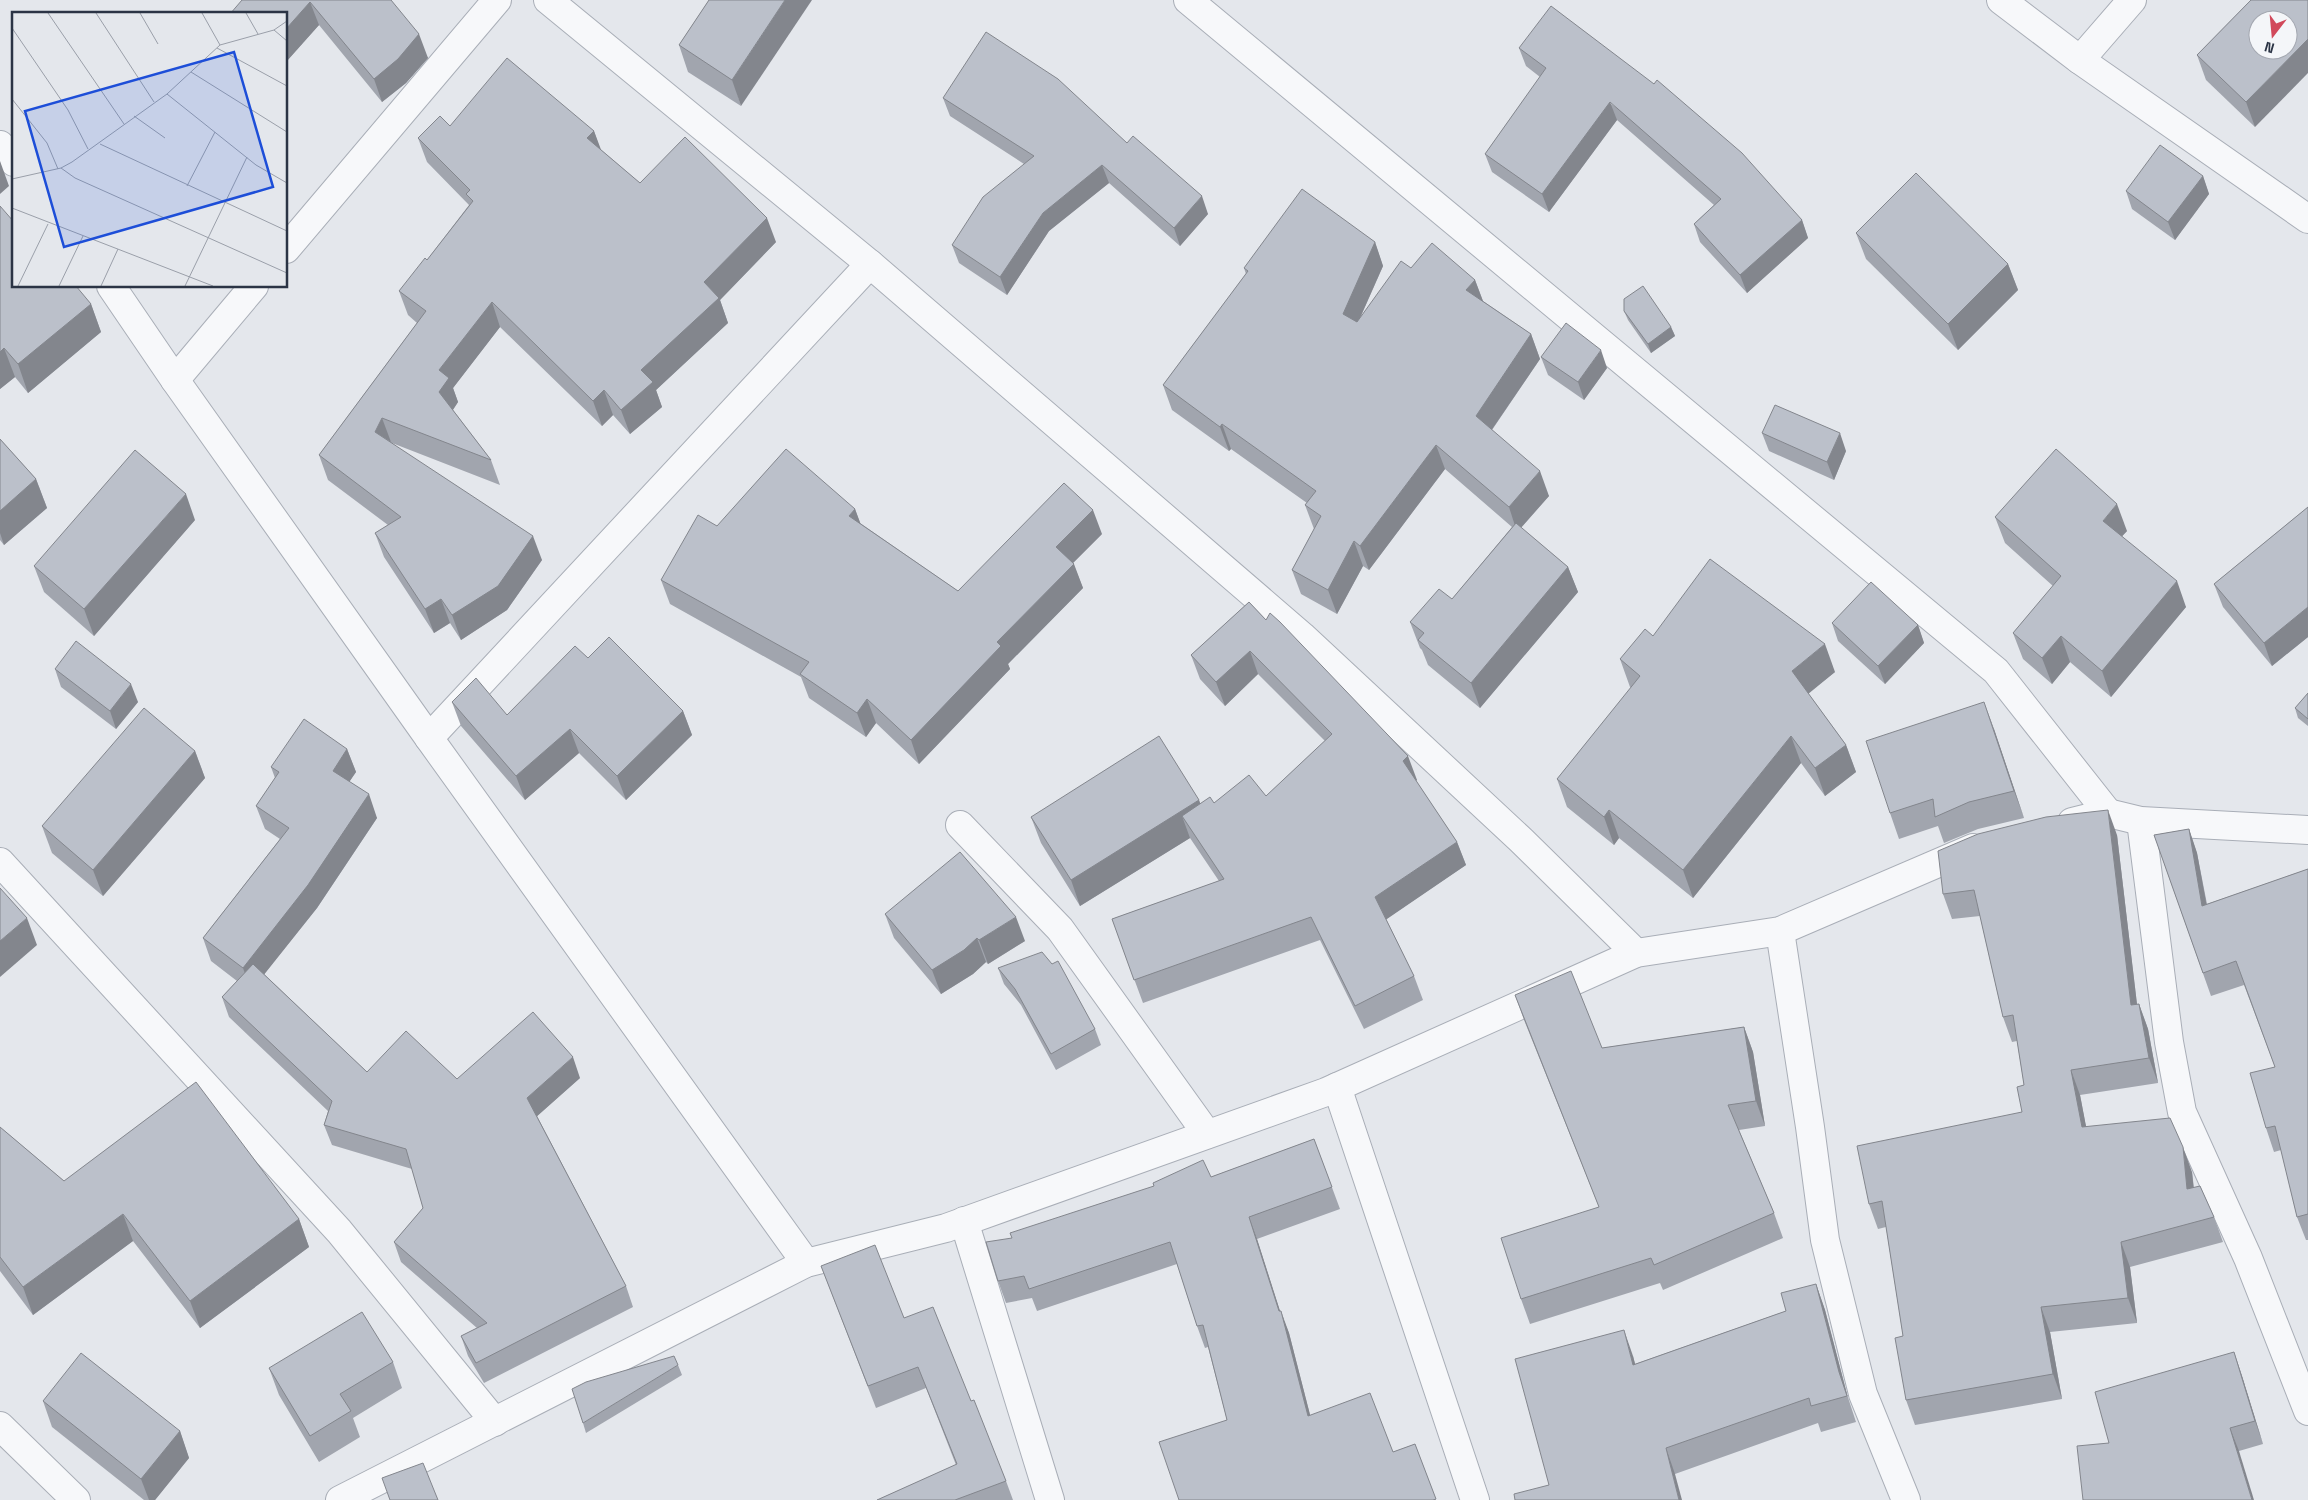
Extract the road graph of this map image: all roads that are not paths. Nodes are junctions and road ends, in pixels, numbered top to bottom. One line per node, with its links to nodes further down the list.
1 (497, 0): 10 (street)
2 (548, 0): 11 (street)
3 (1188, 0): 16 (street)
4 (2001, 0): 6 (street)
5 (2132, 0): 6 (street)
6 (2080, 60): 9 (street)
7 (0, 145): 8 (street)
8 (12, 160)
9 (2308, 219)
10 (288, 247)
11 (870, 264): 15 (street); 24 (street)
12 (112, 288): 14 (street)
13 (252, 288): 14 (street)
14 (175, 380): 15 (street)
15 (429, 738): 28 (street)
16 (2108, 813): 17 (street); 19 (street)
17 (2141, 821): 20 (street); 29 (street)
18 (960, 825): 26 (street)
19 (2045, 828)
20 (2308, 830)
21 (2000, 840): 23 (street)
22 (0, 862): 30 (street)
23 (1780, 931): 24 (street); 36 (street)
24 (1636, 953): 25 (street)
25 (1338, 1087): 26 (street); 35 (street)
26 (1207, 1134): 27 (street)
27 (964, 1221): 28 (street); 34 (street)
28 (806, 1263): 30 (street)
29 (2308, 1411)
30 (495, 1422): 33 (street)
31 (0, 1426): 32 (street)
32 (76, 1500)
33 (340, 1500)
34 (1050, 1500)
35 (1475, 1500)
36 (1906, 1500)

